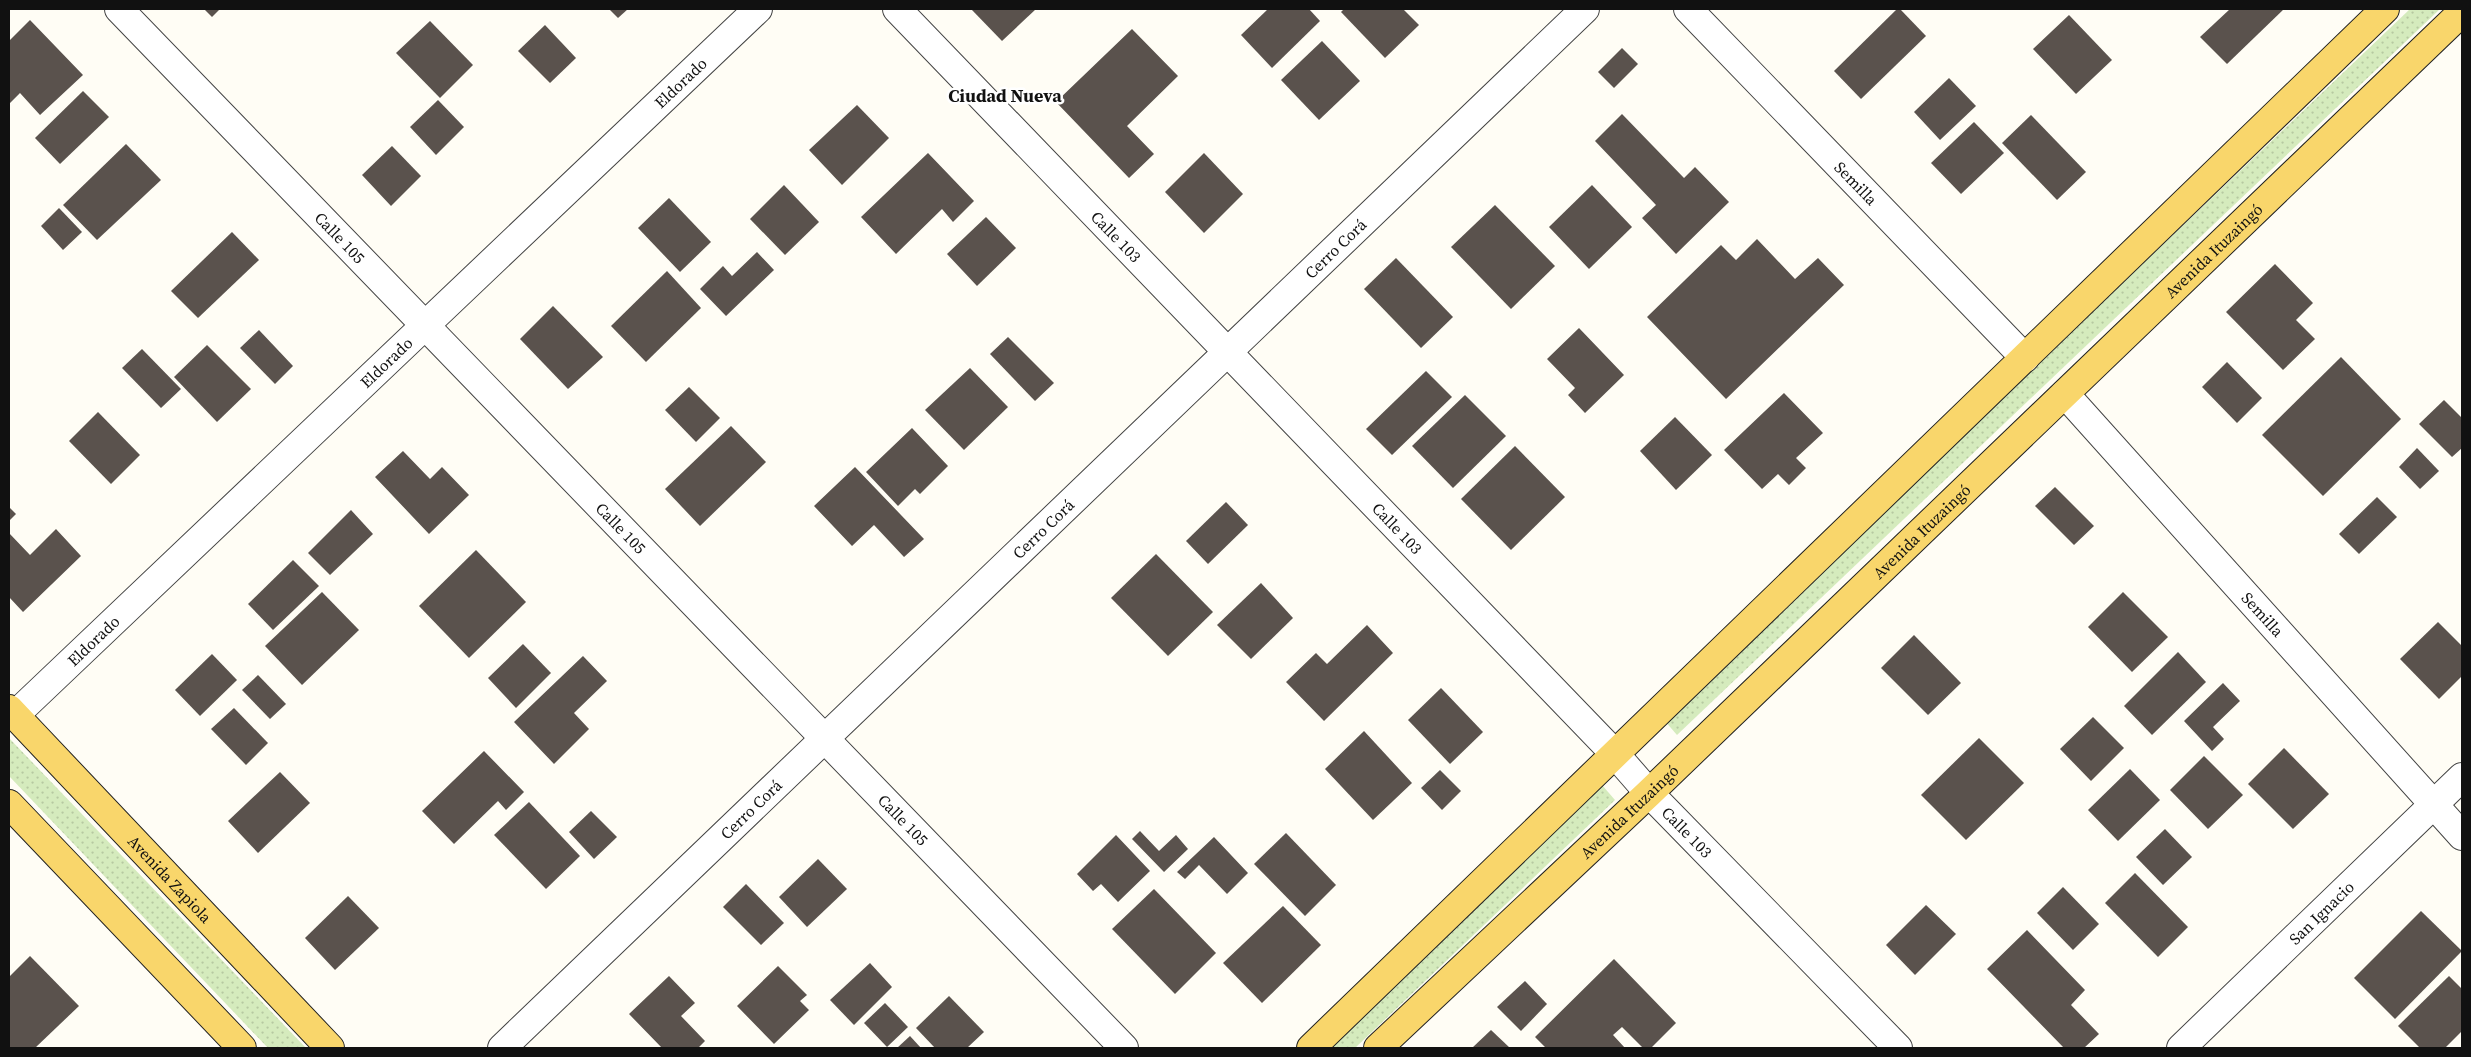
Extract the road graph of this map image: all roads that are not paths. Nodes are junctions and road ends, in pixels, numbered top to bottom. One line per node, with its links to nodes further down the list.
1 (120, 9): 8 (street, Calle 105)
2 (758, 9): 8 (street, Eldorado)
3 (897, 9): 9 (street, Calle 103)
4 (1585, 9): 9 (street, Cerro Corá)
5 (1688, 9): 10 (street, Semilla)
6 (2385, 9): 10 (main road)
7 (2462, 12): 11 (main road, Avenida Ituzaingó)
8 (426, 324): 12 (street, Eldorado); 13 (street, Calle 105)
9 (1227, 352): 13 (street, Cerro Corá); 14 (street, Calle 103)
10 (2025, 358): 14 (main road)
11 (2064, 394): 16 (main road, Avenida Ituzaingó); 18 (street, Semilla)
12 (12, 712): 21 (main road, Avenida Zapiola)
13 (824, 738): 22 (street, Cerro Corá); 23 (street, Calle 105)
14 (1616, 754): 16 (street, Calle 103); 24 (main road)
15 (2462, 777): 18 (street, San Ignacio)
16 (1649, 793): 25 (main road, Avenida Ituzaingó); 26 (street, Calle 103)
17 (9, 804): 20 (main road)
18 (2433, 805): 19 (street, Semilla); 27 (street, San Ignacio)
19 (2462, 836)
20 (242, 1048)
21 (330, 1048)
22 (502, 1048)
23 (1124, 1048)
24 (1311, 1048)
25 (1378, 1048)
26 (1898, 1048)
27 (2181, 1048)

